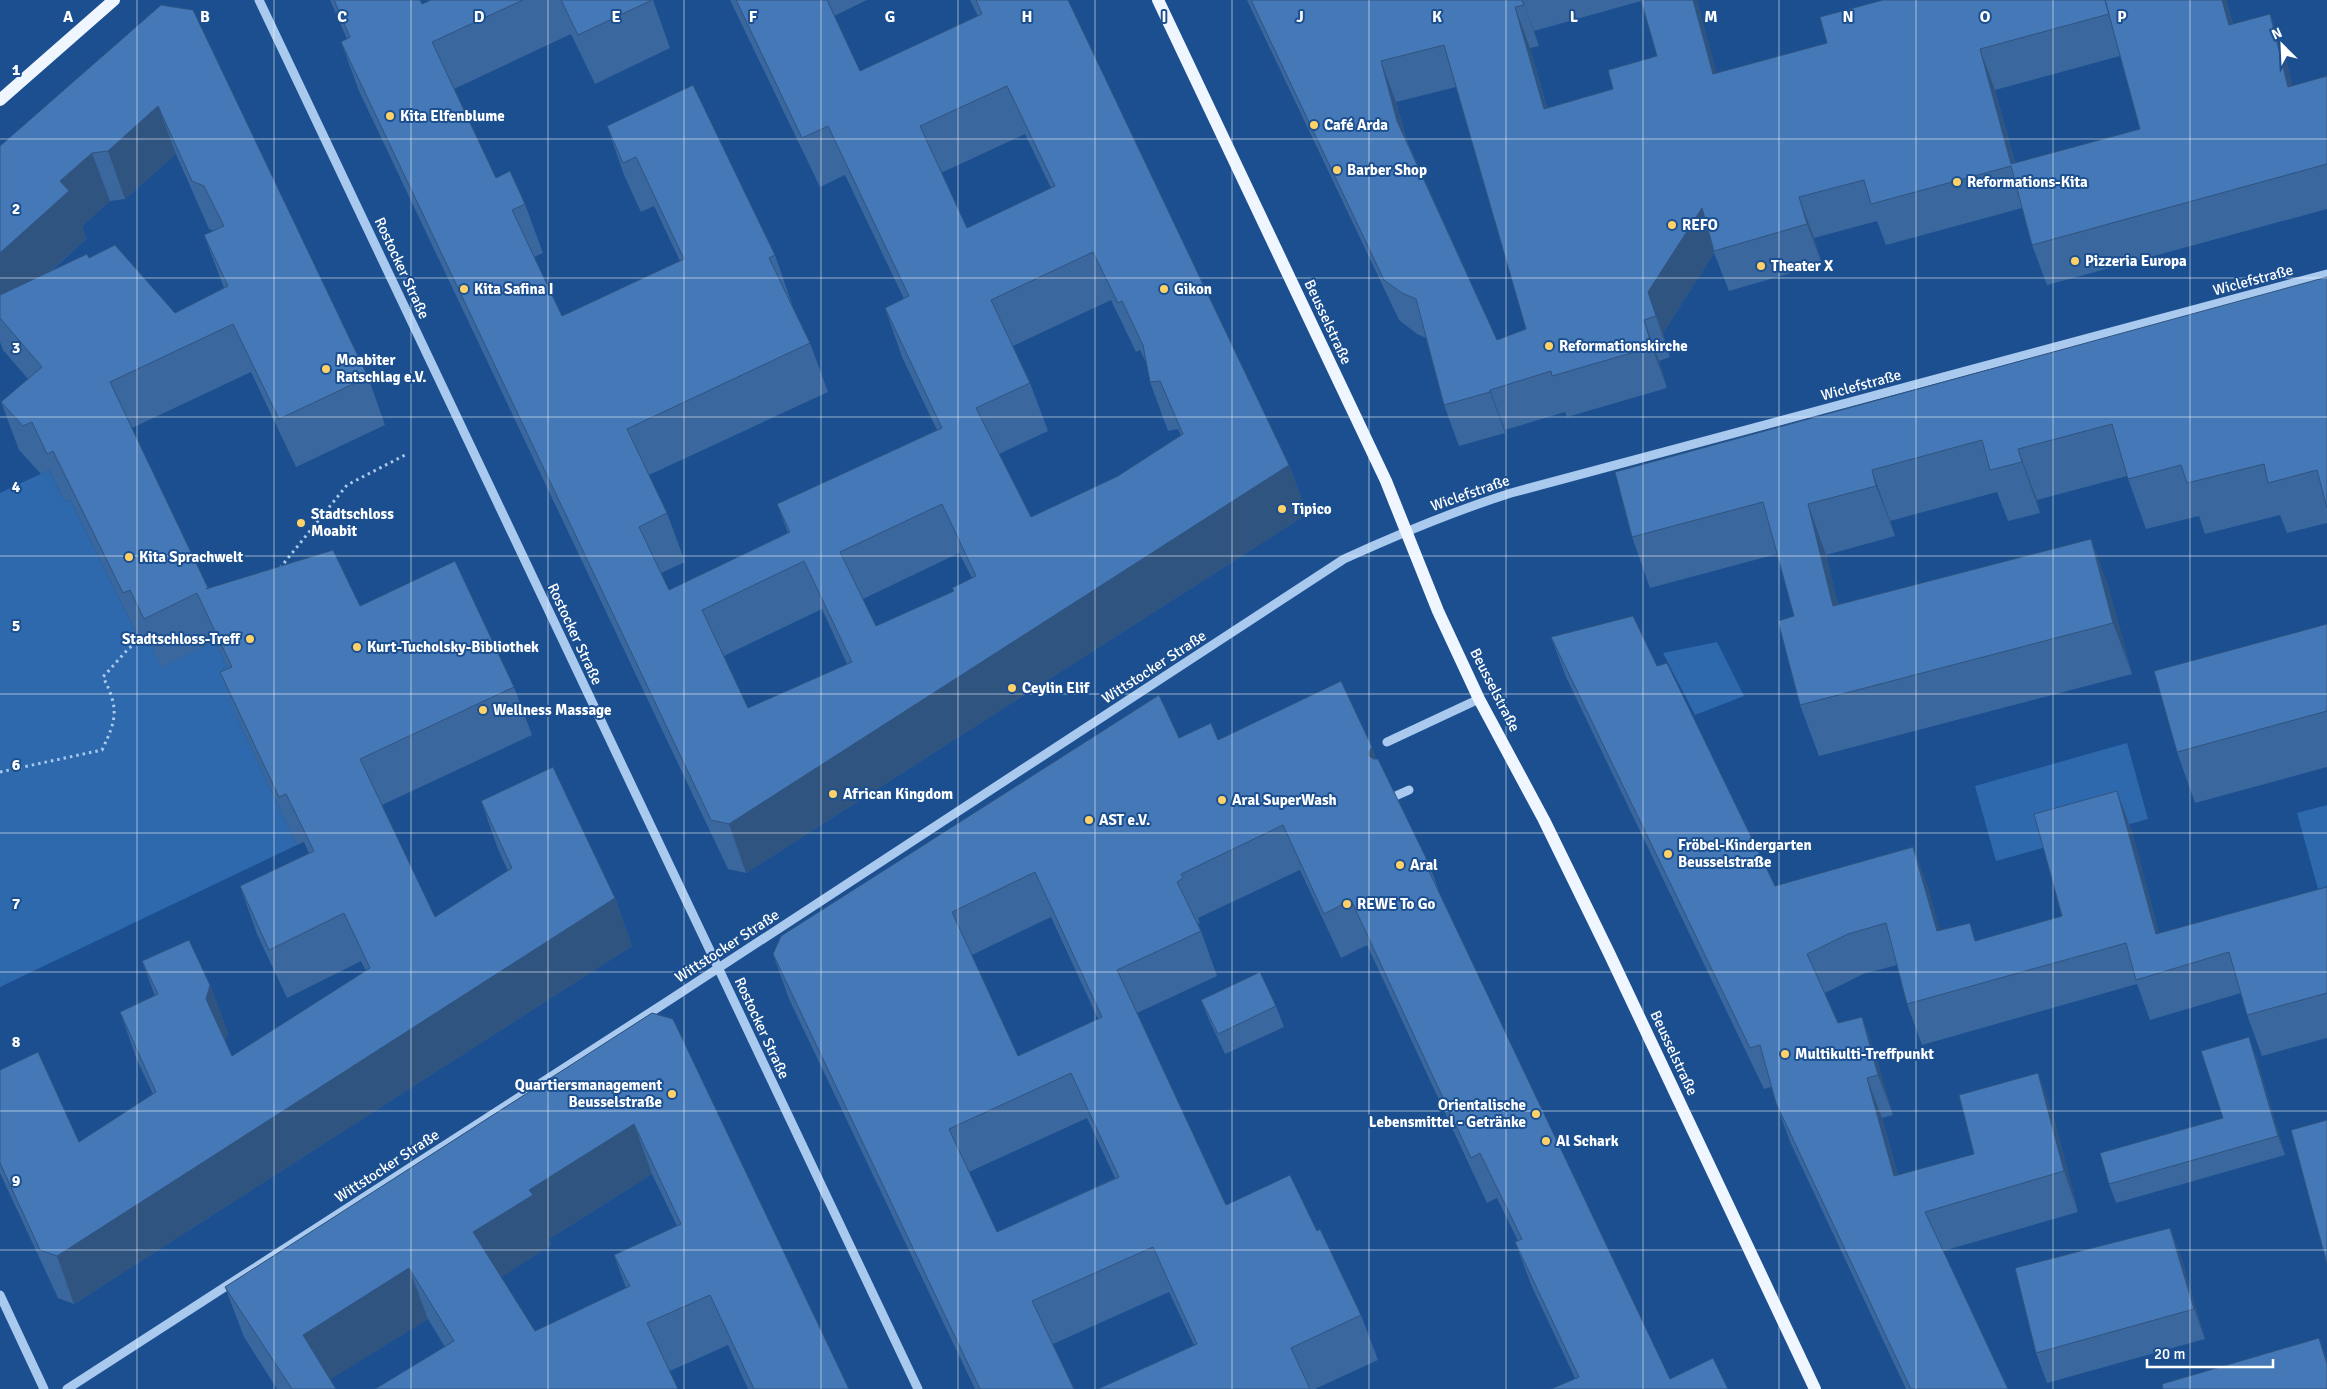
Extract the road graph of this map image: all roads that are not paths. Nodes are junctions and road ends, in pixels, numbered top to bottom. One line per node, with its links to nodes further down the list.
1 (114, 0): 4 (main road)
2 (260, 0): 11 (street, Rostocker Straße)
3 (1158, 0): 6 (main road, Beusselstraße)
4 (0, 100)
5 (2327, 274): 6 (street, Wiclefstraße)
6 (1406, 531): 7 (main road, Beusselstraße); 11 (street, Wittstocker Straße)
7 (1479, 699): 8 (street); 16 (main road, Beusselstraße)
8 (1387, 742)
9 (1409, 790): 10 (street)
10 (1391, 798)
11 (718, 968): 14 (street, Wittstocker Straße); 15 (street, Rostocker Straße)
12 (0, 1295): 13 (street)
13 (44, 1389)
14 (67, 1389)
15 (918, 1389)
16 (1815, 1389)

